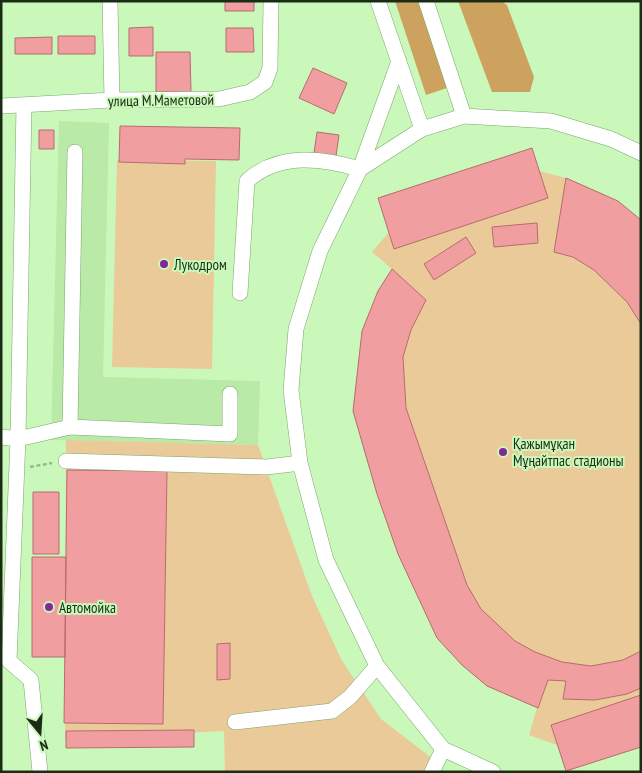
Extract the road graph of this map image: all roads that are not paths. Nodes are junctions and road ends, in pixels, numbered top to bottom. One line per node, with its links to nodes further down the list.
1 (110, 1): 6 (street)
2 (271, 1): 6 (street, улица М.Маметовой)
3 (378, 1): 5 (street)
4 (426, 1): 9 (street)
5 (399, 62): 10 (street); 13 (street)
6 (112, 100): 7 (street, улица М.Маметовой)
7 (24, 105): 8 (street, улица М.Маметовой); 18 (street)
8 (1, 106)
9 (464, 116): 10 (street); 12 (street)
10 (422, 129): 13 (street)
11 (75, 152): 16 (street)
12 (641, 153)
13 (360, 169): 14 (street); 20 (street)
14 (240, 293)
15 (230, 394): 16 (street)
16 (70, 427): 18 (street)
17 (1, 437): 18 (street)
18 (18, 439): 21 (street)
19 (66, 461): 20 (street)
20 (300, 464): 22 (street)
21 (5, 660): 25 (street)
22 (377, 666): 23 (street); 24 (street)
23 (235, 722)
24 (443, 748): 26 (street); 27 (street)
25 (40, 772)
26 (432, 772)
27 (493, 772)

